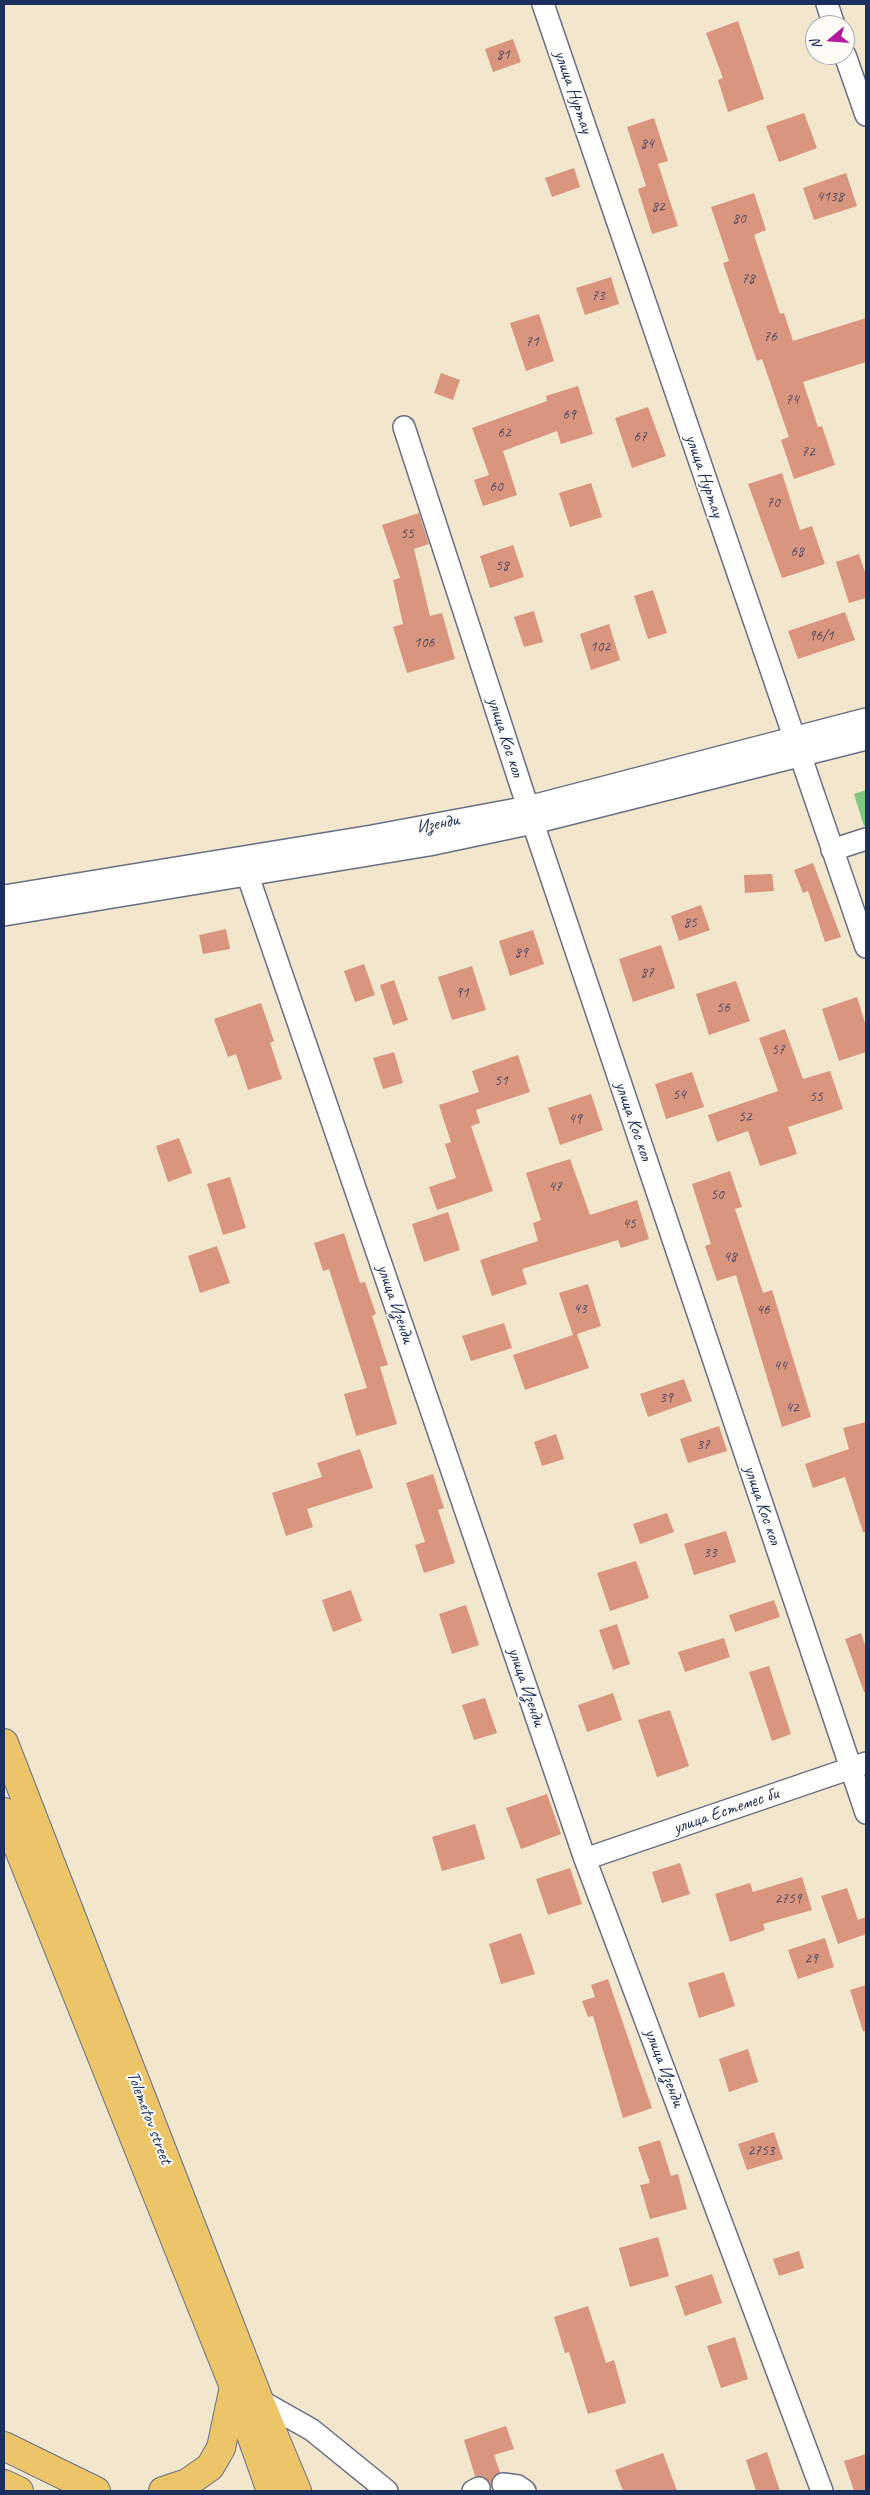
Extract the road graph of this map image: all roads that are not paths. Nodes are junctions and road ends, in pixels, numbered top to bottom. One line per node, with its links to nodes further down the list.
1 (543, 4): 7 (street, улица Нуртау)
2 (848, 65): 3 (street)
3 (866, 115)
4 (404, 428): 8 (street, улица Кос кол)
5 (866, 719): 7 (street, Изенди)
6 (866, 738): 7 (street, Изенди)
7 (797, 747): 8 (street, Изенди); 10 (street, улица Нуртау)
8 (530, 815): 11 (street, Изенди); 16 (street, улица Кос кол)
9 (866, 839): 10 (street)
10 (832, 850): 14 (street, улица Нуртау)
11 (246, 867): 12 (street, Изенди); 13 (street, Изенди); 19 (street, улица Изенди)
12 (4, 896)
13 (4, 915)
14 (866, 947)
15 (4, 1743): 21 (main road, Tolemetov street)
16 (858, 1766): 18 (street, улица Кос кол); 19 (street, улица Естемес би)
17 (4, 1812): 20 (main road, Tolemetov street)
18 (866, 1813)
19 (585, 1859): 32 (street, улица Изенди)
20 (234, 2387): 27 (main road); 28 (main road, Tolemetov street)
21 (259, 2400): 29 (main road, Tolemetov street); 30 (street)
22 (4, 2446): 26 (main road)
23 (4, 2484): 25 (main road)
24 (504, 2484): 31 (street)
25 (19, 2491)
26 (96, 2491)
27 (163, 2491)
28 (271, 2491)
29 (297, 2491)
30 (387, 2491)
31 (525, 2491)
32 (822, 2491)

